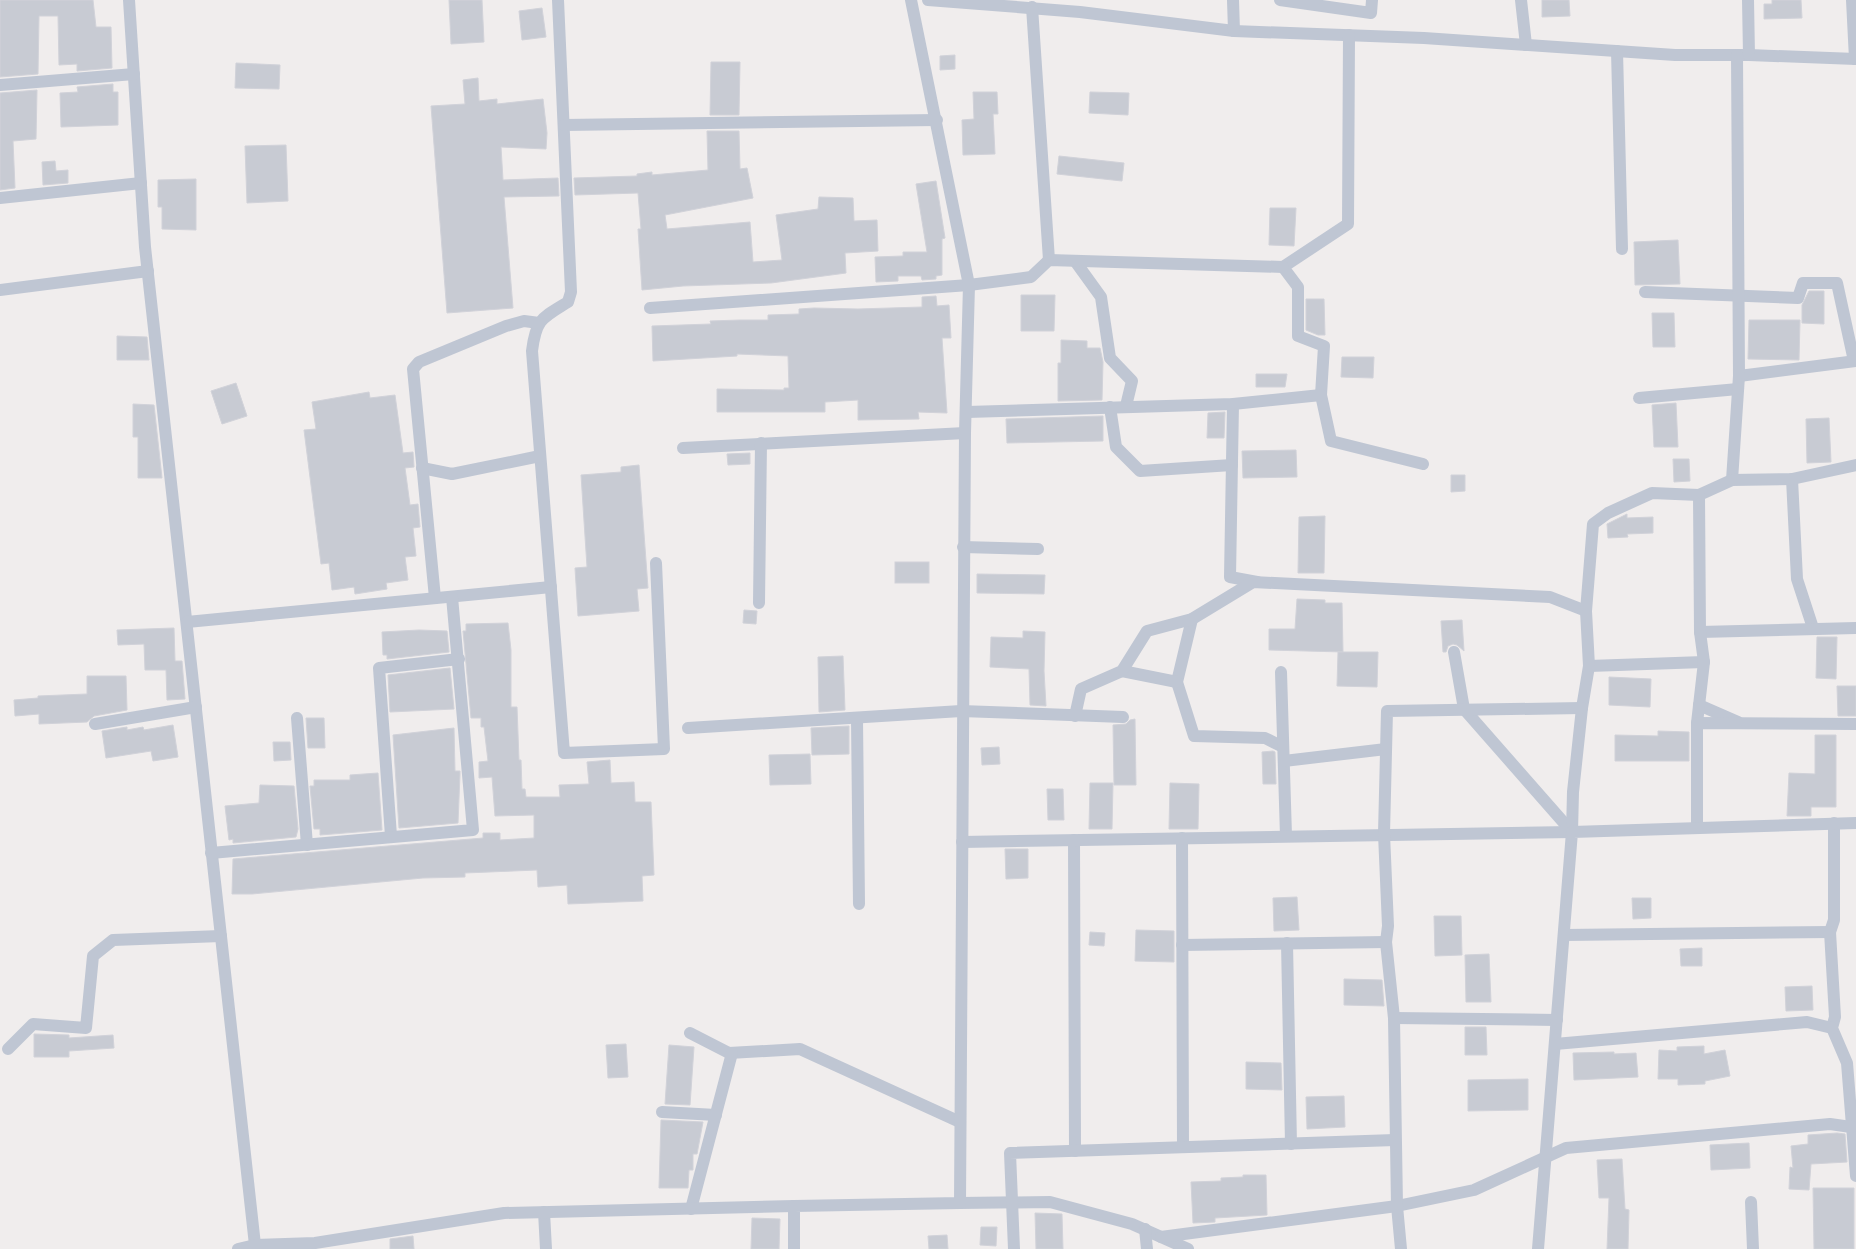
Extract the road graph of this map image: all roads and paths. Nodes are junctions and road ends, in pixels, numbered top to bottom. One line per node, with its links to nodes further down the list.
1 (129, 0): 19 (street)
2 (558, 0): 22 (street)
3 (911, 0): 21 (street)
4 (928, 0): 12 (street)
5 (1233, 0): 13 (street)
6 (1280, 0): 7 (street)
7 (1372, 0)
8 (1521, 0): 15 (street)
9 (1748, 0): 17 (street)
10 (1852, 0): 18 (street)
11 (1080, 6): 12 (street); 13 (street)
12 (1032, 7): 26 (street)
13 (1234, 31): 14 (street)
14 (1349, 35): 15 (street); 28 (street)
15 (1526, 45): 16 (street)
16 (1617, 51): 17 (street); 25 (street)
17 (1743, 55): 18 (street); 33 (street)
18 (1856, 59)
19 (134, 74): 20 (street); 23 (street)
20 (0, 85)
21 (937, 120): 22 (street); 30 (street)
22 (564, 125): 35 (street)
23 (142, 183): 24 (street); 29 (street)
24 (0, 198)
25 (1622, 249)
26 (1049, 260): 27 (street); 30 (street)
27 (1075, 261): 28 (street); 41 (street)
28 (1283, 267): 38 (street)
29 (148, 271): 31 (street); 65 (street)
30 (969, 285): 34 (street); 43 (street)
31 (0, 290)
32 (1645, 292): 33 (street)
33 (1739, 296): 36 (street); 37 (street)
34 (650, 308)
35 (539, 323): 47 (street); 51 (street)
36 (1855, 361): 37 (street)
37 (1739, 382): 39 (street); 53 (street)
38 (1321, 395): 40 (street); 48 (street)
39 (1639, 398)
40 (1233, 404): 41 (street); 49 (street)
41 (1126, 406): 42 (street)
42 (1110, 407): 43 (street); 49 (street)
43 (967, 412): 44 (street)
44 (965, 433): 45 (street); 55 (street)
45 (761, 443): 46 (street); 62 (street)
46 (683, 448)
47 (540, 456): 51 (street); 59 (street)
48 (1423, 464)
49 (1232, 465): 58 (street)
50 (1856, 465): 52 (street)
51 (422, 468): 61 (street)
52 (1792, 479): 53 (street); 66 (street)
53 (1732, 480): 54 (street)
54 (1699, 495): 63 (street); 68 (street)
55 (963, 547): 56 (street); 80 (street)
56 (1038, 549)
57 (656, 563): 59 (street)
58 (1257, 582): 63 (street); 64 (street)
59 (551, 587): 60 (street)
60 (452, 597): 61 (street); 70 (street)
61 (435, 598): 65 (street)
62 (759, 603)
63 (1586, 611): 72 (street)
64 (1192, 619): 73 (street); 75 (street)
65 (186, 622): 77 (street)
66 (1813, 628): 67 (street); 68 (street)
67 (1856, 628)
68 (1700, 632): 71 (street)
69 (1454, 652): 79 (street)
70 (459, 659): 98 (street); 98 (street)
71 (1704, 662): 72 (street); 76 (street)
72 (1589, 666): 78 (street)
73 (1122, 671): 75 (street); 81 (street)
74 (1281, 672): 90 (street)
75 (1176, 682): 90 (street)
76 (1699, 705): 85 (street); 87 (street)
77 (196, 707): 86 (street); 104 (street)
78 (1582, 708): 79 (street); 96 (street)
79 (1464, 709): 91 (street); 96 (street)
80 (961, 711): 81 (street); 84 (street); 102 (street)
81 (1075, 716): 82 (street)
82 (1123, 717)
83 (297, 718): 103 (street)
84 (857, 719): 89 (street); 105 (street)
85 (1697, 723): 87 (street); 95 (street)
86 (95, 724)
87 (1743, 724): 88 (street)
88 (1856, 724)
89 (688, 728)
90 (1283, 747): 92 (street)
91 (1386, 749): 92 (street); 97 (street)
92 (1284, 761): 99 (street)
93 (1834, 823): 94 (street); 95 (street); 106 (street)
94 (1856, 823)
95 (1698, 827): 96 (street)
96 (1572, 832): 97 (street); 107 (street)
97 (1384, 834): 99 (street); 109 (street)
98 (391, 836): 103 (street)
99 (1286, 836): 100 (street)
100 (1182, 838): 101 (street); 111 (street)
101 (1074, 840): 102 (street); 126 (street)
102 (962, 842): 121 (street)
103 (307, 845): 104 (street)
104 (211, 853): 108 (street)
105 (859, 904)
106 (1830, 932): 107 (street); 114 (street)
107 (1564, 935): 113 (street)
108 (221, 936): 117 (street); 138 (street)
109 (1386, 942): 110 (street); 112 (street)
110 (1287, 944): 111 (street); 124 (street)
111 (1182, 945): 125 (street)
112 (1394, 1018): 113 (street); 123 (street)
113 (1557, 1020): 116 (street)
114 (1832, 1028): 116 (street); 122 (street)
115 (690, 1034): 118 (street)
116 (1555, 1044): 127 (street)
117 (8, 1049)
118 (732, 1053): 120 (street); 121 (street)
119 (662, 1112): 120 (street)
120 (716, 1115): 134 (street)
121 (960, 1122): 130 (street)
122 (1851, 1127): 127 (street); 128 (street)
123 (1396, 1140): 124 (street); 133 (street)
124 (1292, 1144): 125 (street)
125 (1183, 1147): 126 (street)
126 (1075, 1151): 131 (street)
127 (1545, 1157): 133 (street); 146 (street)
128 (1856, 1176)
129 (1751, 1202): 147 (street)
130 (960, 1203): 131 (street); 132 (street)
131 (1013, 1203): 136 (street); 142 (street)
132 (794, 1206): 134 (street); 141 (street)
133 (1396, 1206): 137 (street); 145 (street)
134 (691, 1208): 135 (street)
135 (544, 1212): 138 (street); 140 (street)
136 (1145, 1229): 137 (street); 143 (street)
137 (1161, 1236): 144 (street)
138 (255, 1245): 139 (street)
139 (238, 1249)
140 (546, 1249)
141 (794, 1249)
142 (1014, 1249)
143 (1146, 1249)
144 (1188, 1249)
145 (1401, 1249)
146 (1538, 1249)
147 (1753, 1249)

